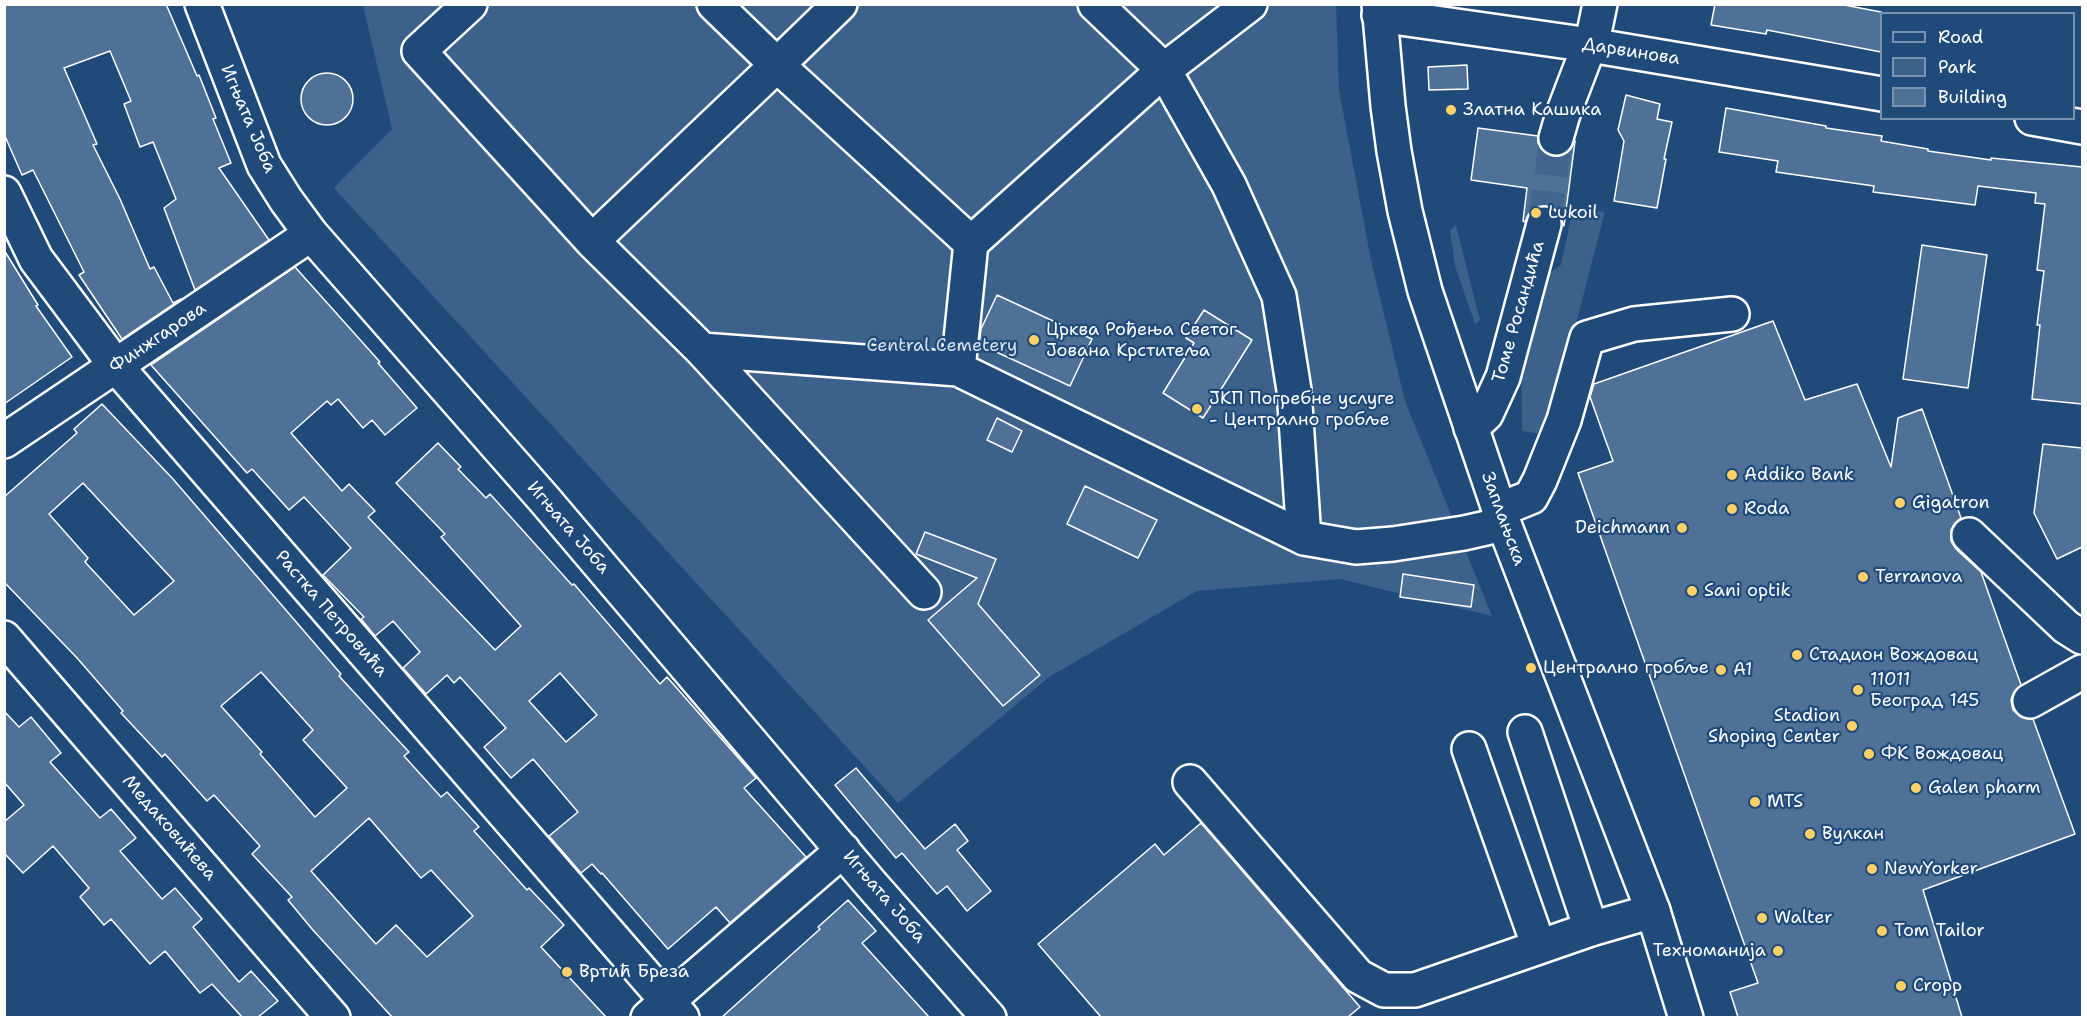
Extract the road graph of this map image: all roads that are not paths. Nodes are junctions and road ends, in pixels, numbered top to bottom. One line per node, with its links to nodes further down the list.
1 (202, 4): 18 (street, Игњата Јоба)
2 (470, 4): 19 (street)
3 (714, 4): 10 (street)
4 (840, 4): 10 (street)
5 (1095, 4): 11 (street)
6 (1250, 4): 11 (street)
7 (1600, 4): 9 (street)
8 (1379, 10): 9 (street, Дарвинова); 25 (street, Заплањска)
9 (1590, 45): 12 (street, Дарвинова); 15 (street)
10 (777, 65): 19 (street); 20 (street)
11 (1164, 70): 20 (street); 29 (street)
12 (1880, 94)
13 (2043, 120): 14 (street)
14 (2082, 127)
15 (1556, 138)
16 (4, 193): 23 (street, Растка Петровића)
17 (1544, 224): 25 (street, Томе Росандића)
18 (311, 234): 23 (street, Финжгарова); 38 (street, Игњата Јоба)
19 (592, 241): 22 (street)
20 (971, 243): 24 (street)
21 (1732, 314): 27 (street)
22 (702, 350): 24 (street); 30 (street)
23 (116, 366): 26 (street, Финжгарова); 42 (street, Растка Петровића)
24 (958, 369): 29 (street)
25 (1471, 428): 27 (street, Заплањска)
26 (4, 441)
27 (1501, 517): 29 (street); 39 (street, Заплањска)
28 (1969, 535): 31 (street)
29 (1304, 538)
30 (924, 592)
31 (2082, 637)
32 (4, 638): 43 (street, Медаковићева)
33 (2082, 672): 34 (street)
34 (2030, 701)
35 (1525, 732): 40 (street)
36 (1469, 749): 41 (street)
37 (1190, 783): 41 (street)
38 (843, 850): 42 (street); 44 (street, Игњата Јоба)
39 (1653, 911): 40 (street); 45 (street, Заплањска)
40 (1591, 929): 41 (street)
41 (1539, 947)
42 (666, 1012)
43 (333, 1017)
44 (989, 1017)
45 (1686, 1017)

